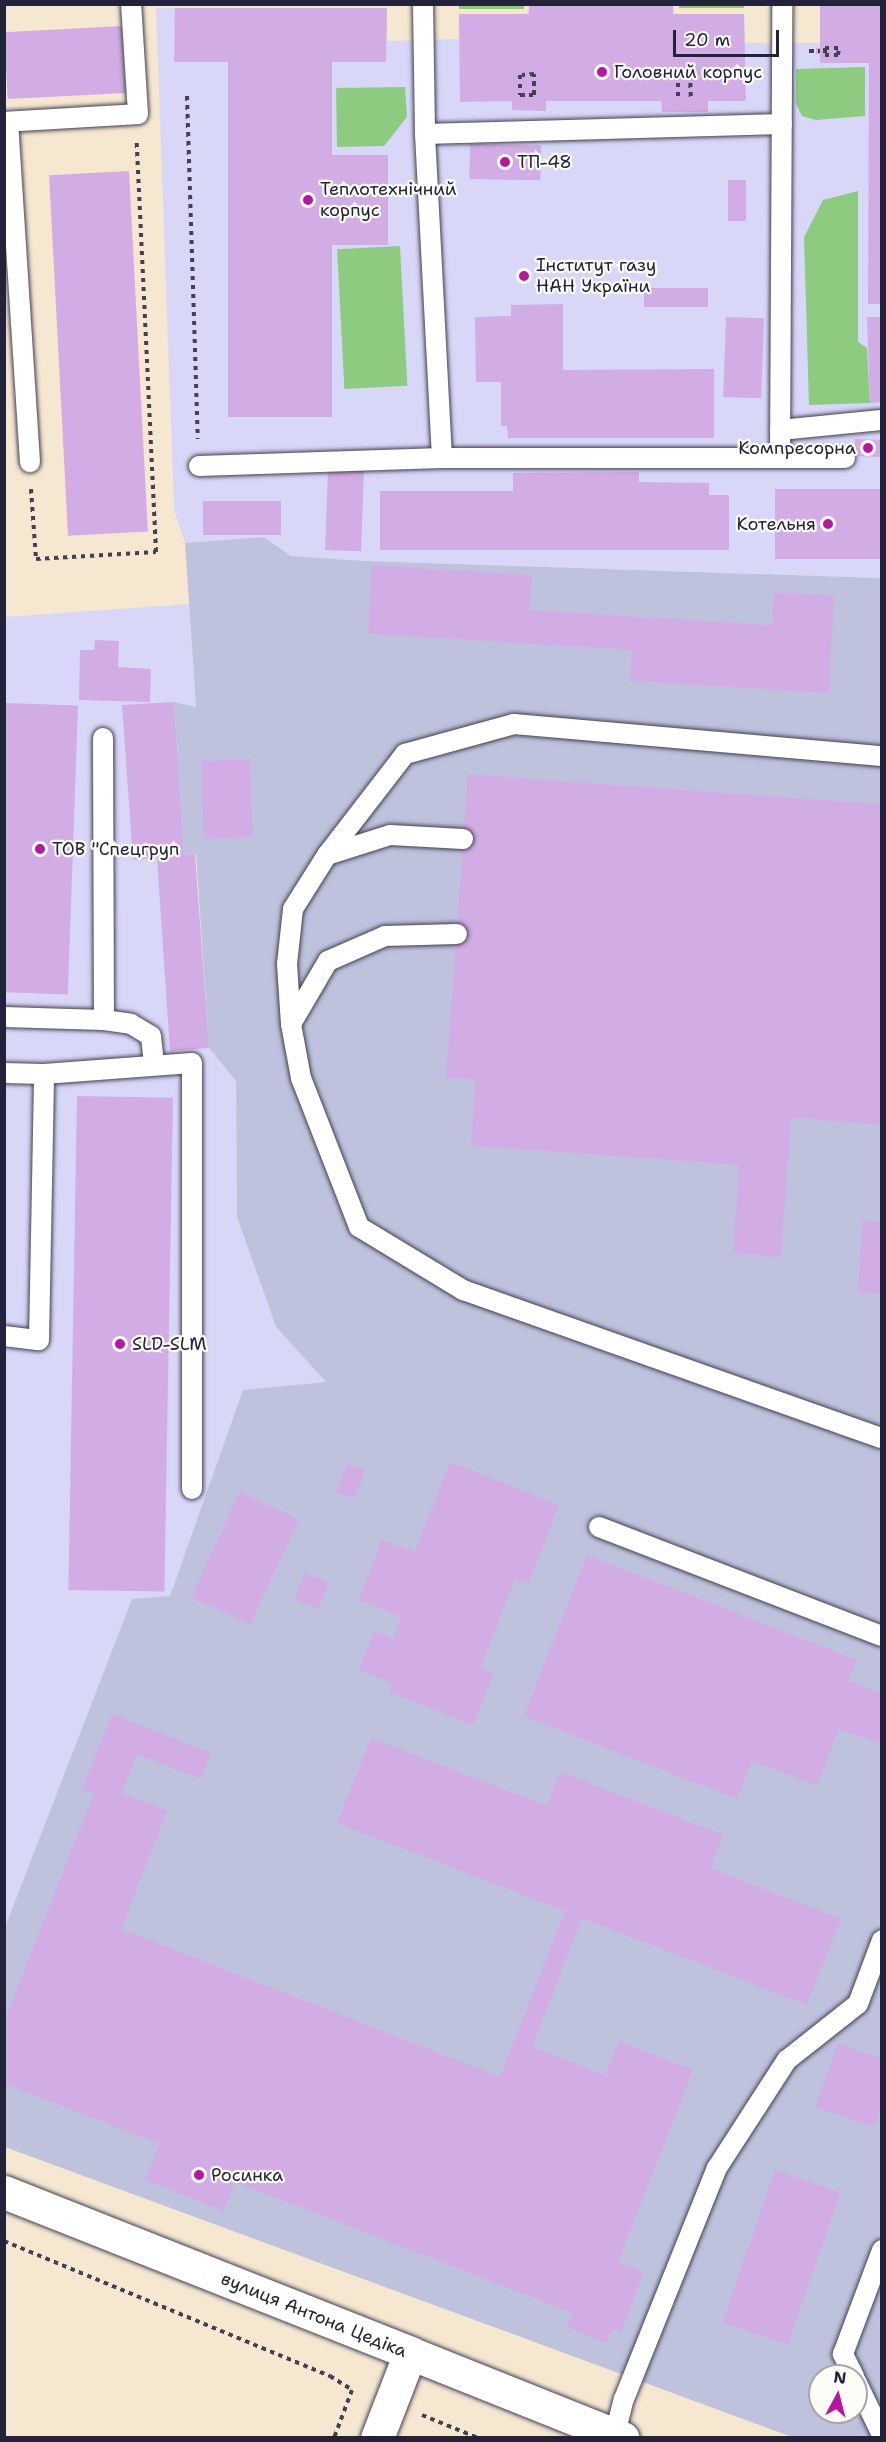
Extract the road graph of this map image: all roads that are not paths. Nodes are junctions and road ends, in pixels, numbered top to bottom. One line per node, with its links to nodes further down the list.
1 (131, 4): 4 (lane)
2 (423, 4): 6 (lane)
3 (782, 4): 5 (lane)
4 (6, 122): 12 (lane)
5 (782, 124): 6 (lane); 8 (lane)
6 (425, 134): 10 (lane)
7 (882, 420): 8 (lane)
8 (780, 430): 9 (lane)
9 (780, 457): 10 (lane); 11 (lane)
10 (442, 458): 13 (lane)
11 (845, 458)
12 (30, 462)
13 (199, 466)
14 (103, 738): 20 (lane)
15 (882, 756): 17 (lane)
16 (463, 839): 17 (lane)
17 (327, 855): 21 (lane)
18 (457, 934): 21 (lane)
19 (4, 1017): 20 (lane)
20 (104, 1020): 22 (lane)
21 (291, 1024): 26 (lane)
22 (154, 1065): 24 (lane); 27 (lane)
23 (4, 1073): 24 (lane)
24 (44, 1074): 25 (lane)
25 (4, 1336)
26 (882, 1438)
27 (192, 1489)
28 (599, 1527): 29 (lane)
29 (882, 1636)
30 (882, 1940): 37 (lane)
31 (4, 2192): 33 (street, вулиця Антона Цедіка)
32 (882, 2250): 34 (lane)
33 (410, 2353): 37 (street, вулиця Антона Цедіка); 38 (street)
34 (848, 2364)
35 (868, 2405): 36 (lane)
36 (882, 2434)
37 (619, 2436)
38 (377, 2438)

